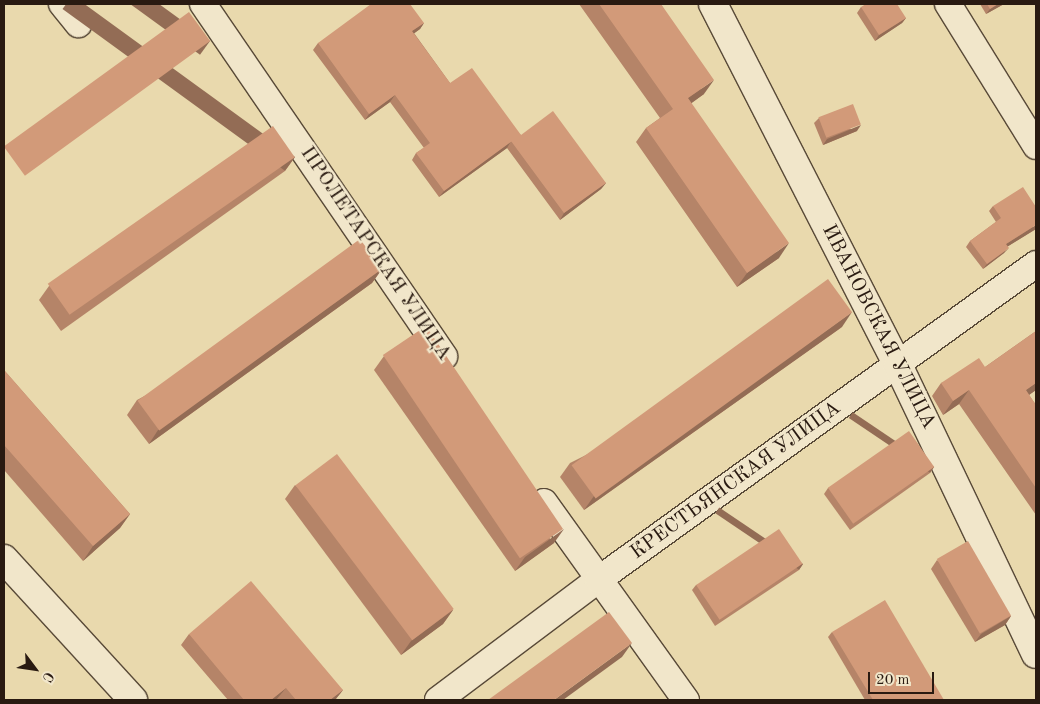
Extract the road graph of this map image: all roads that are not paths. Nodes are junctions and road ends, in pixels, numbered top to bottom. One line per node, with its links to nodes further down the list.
1 (62, 4): 5 (street)
2 (203, 4): 9 (street, ПРОЛЕТАРСКАЯ УЛИЦА)
3 (713, 4): 8 (street, ИВАНОВСКАЯ УЛИЦА)
4 (948, 4): 6 (street)
5 (78, 24)
6 (1036, 146)
7 (1036, 264): 8 (street, КРЕСТЬЯНСКАЯ УЛИЦА)
8 (898, 365): 12 (street, КРЕСТЬЯНСКАЯ УЛИЦА); 13 (street, ИВАНОВСКАЯ УЛИЦА)
9 (458, 375)
10 (529, 480): 12 (street)
11 (4, 559): 14 (street)
12 (598, 580): 15 (street, КРЕСТЬЯНСКАЯ УЛИЦА); 16 (street)
13 (1036, 654)
14 (133, 700)
15 (438, 700)
16 (686, 700)

